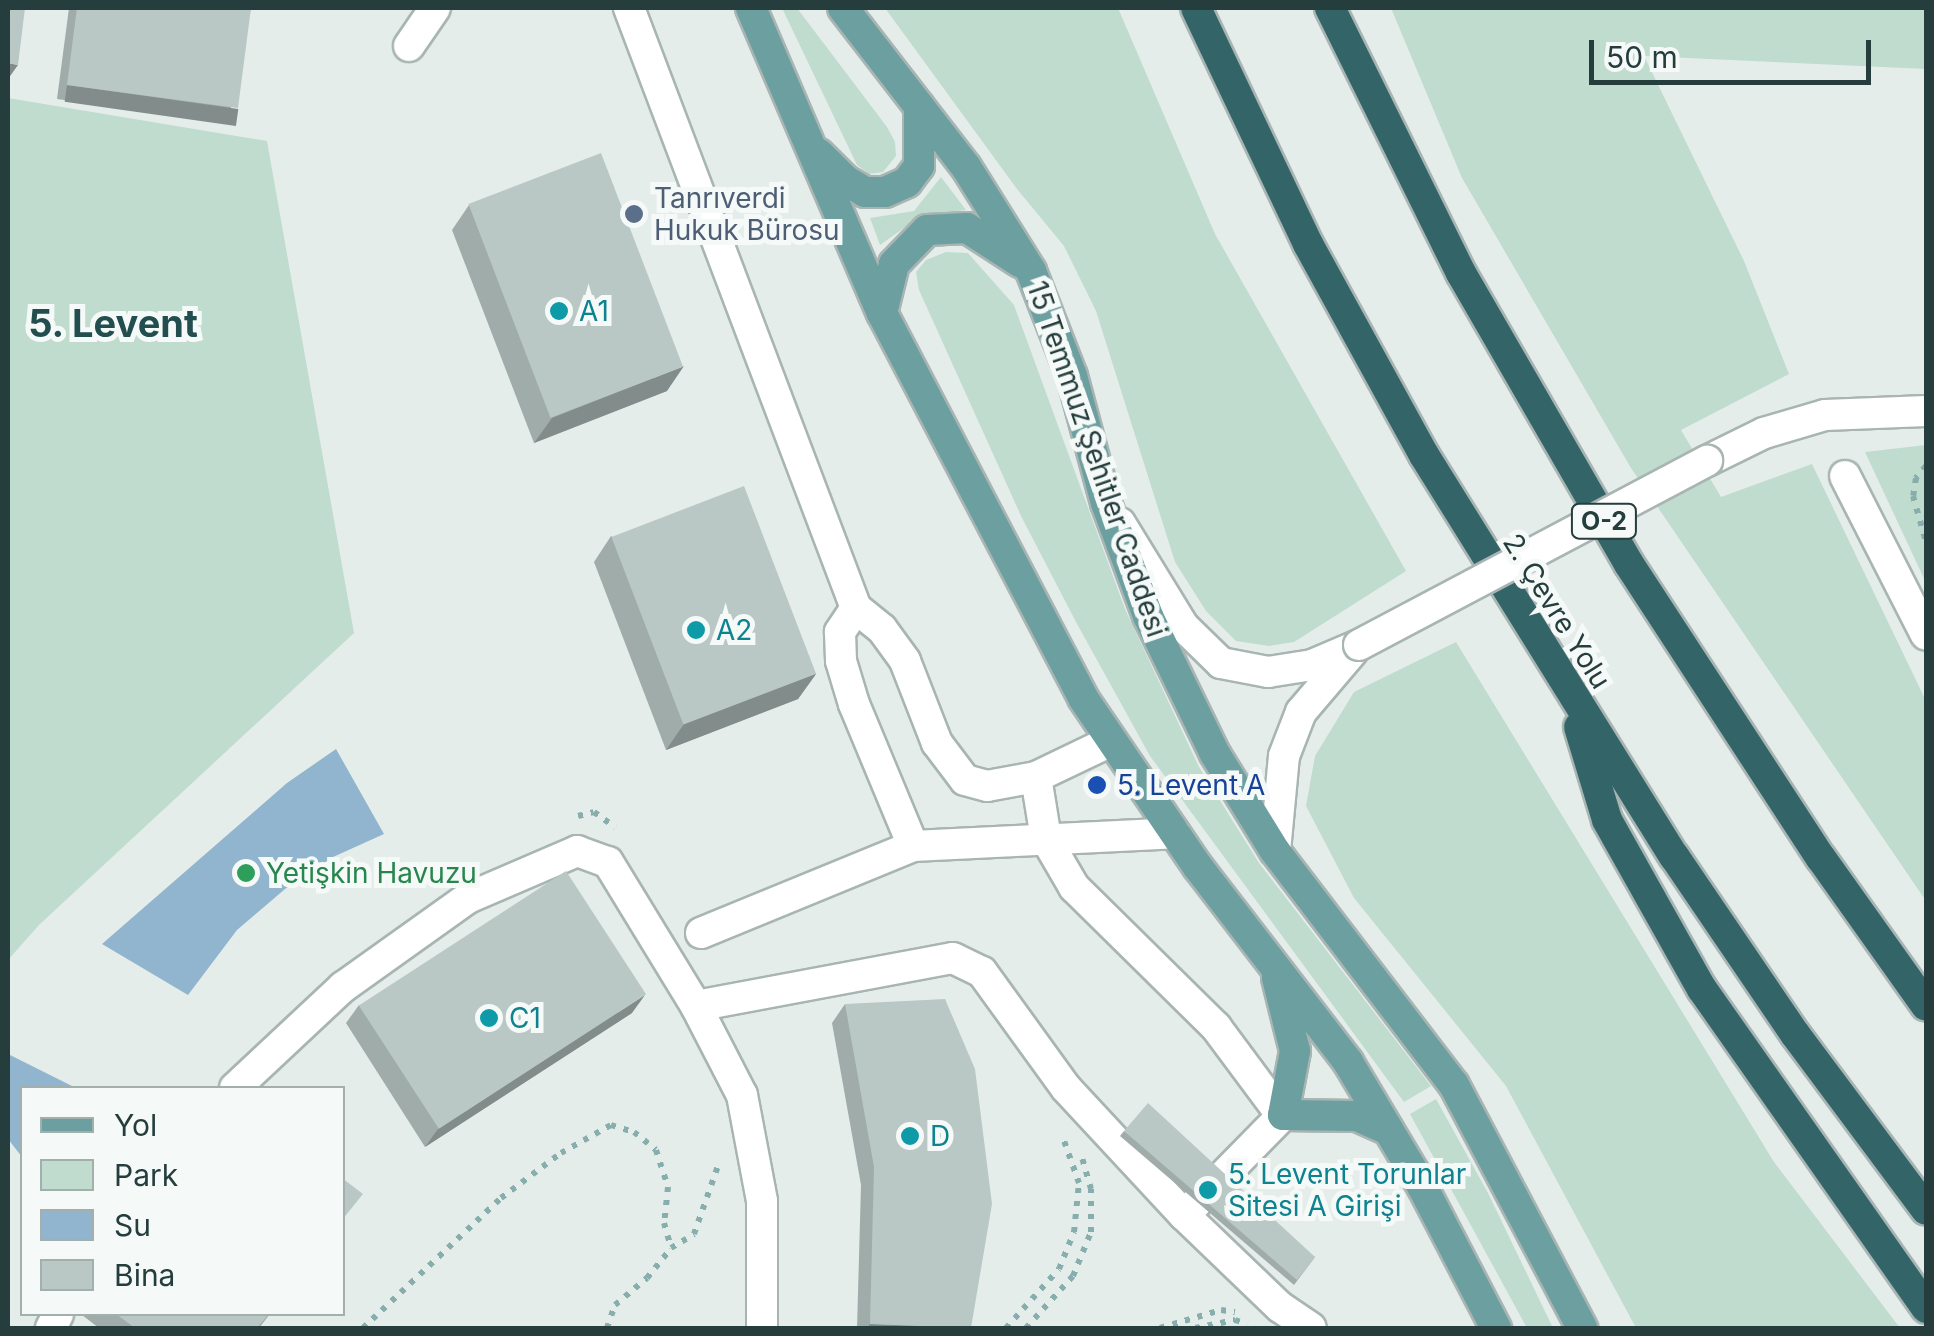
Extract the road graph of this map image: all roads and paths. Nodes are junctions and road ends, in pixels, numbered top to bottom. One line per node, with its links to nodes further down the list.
1 (436, 8): 7 (street)
2 (629, 8): 17 (street)
3 (750, 8): 9 (main road)
4 (844, 8): 8 (main road, 15 Temmuz Şehitler Caddesi)
5 (1196, 8): 20 (highway, 2. Çevre Yolu)
6 (1330, 8): 32 (highway, O-2)
7 (409, 46)
8 (919, 106): 9 (main road); 10 (main road, 15 Temmuz Şehitler Caddesi)
9 (807, 140): 11 (main road)
10 (1031, 271): 11 (main road); 15 (main road, 15 Temmuz Şehitler Caddesi)
11 (882, 313): 21 (main road)
12 (1926, 411): 19 (street, bridge)
13 (1926, 466): 16 (path)
14 (1845, 476): 18 (street)
15 (1106, 503): 19 (street); 28 (main road, 15 Temmuz Şehitler Caddesi)
16 (1926, 542)
17 (856, 608): 22 (street); 27 (street)
18 (1926, 634)
19 (1358, 645): 28 (street)
20 (1568, 690): 40 (highway, 2. Çevre Yolu); 42 (highway)
21 (1111, 741): 22 (street); 25 (main road)
22 (1036, 776): 26 (street)
23 (575, 817): 24 (path)
24 (621, 831)
25 (1175, 834): 26 (street); 30 (main road)
26 (1046, 839): 27 (street); 35 (street)
27 (912, 846): 29 (street)
28 (1275, 850): 54 (main road, 15 Temmuz Şehitler Caddesi)
29 (701, 934)
30 (1272, 961): 35 (main road); 36 (main road)
31 (696, 1006): 33 (street); 34 (street); 46 (street)
32 (1926, 1006)
33 (237, 1086)
34 (1066, 1088): 47 (path); 52 (street)
35 (1282, 1116): 36 (main road); 39 (street)
36 (1388, 1130): 53 (main road)
37 (1078, 1142): 48 (path)
38 (720, 1159): 41 (path)
39 (1220, 1178)
40 (1926, 1210)
41 (671, 1248): 44 (path); 45 (path)
42 (1926, 1308)
43 (1250, 1314): 49 (path)
44 (362, 1328)
45 (607, 1328)
46 (762, 1328)
47 (1006, 1328)
48 (1026, 1328)
49 (1160, 1328)
50 (1195, 1328): 51 (path)
51 (1260, 1328)
52 (1311, 1328)
53 (1496, 1328)
54 (1582, 1328)

